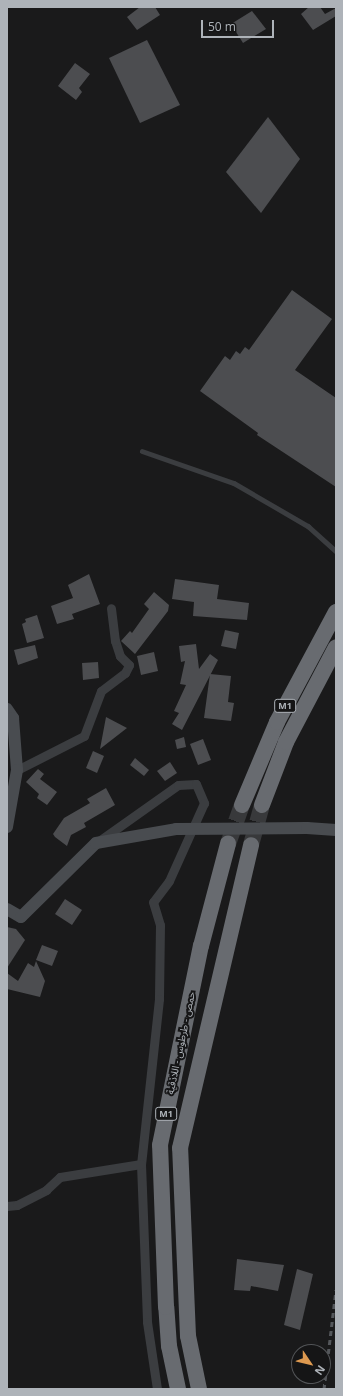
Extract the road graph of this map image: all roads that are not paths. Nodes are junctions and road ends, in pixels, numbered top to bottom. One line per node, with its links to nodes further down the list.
1 (142, 451): 2 (lane)
2 (336, 551)
3 (111, 608): 7 (street)
4 (336, 612): 8 (highway, M1)
5 (336, 647): 9 (highway, M1)
6 (7, 709): 7 (main road)
7 (17, 770): 10 (main road)
8 (242, 805)
9 (262, 805)
10 (7, 827)
11 (336, 830): 12 (main road)
12 (96, 843): 15 (main road); 16 (street)
13 (228, 844): 19 (highway, حمص - طرطوس - اللاذقية / M1)
14 (251, 845): 20 (highway, M1)
15 (7, 909)
16 (141, 1164): 17 (street); 18 (street)
17 (7, 1206)
18 (157, 1389)
19 (178, 1389)
20 (199, 1389)

